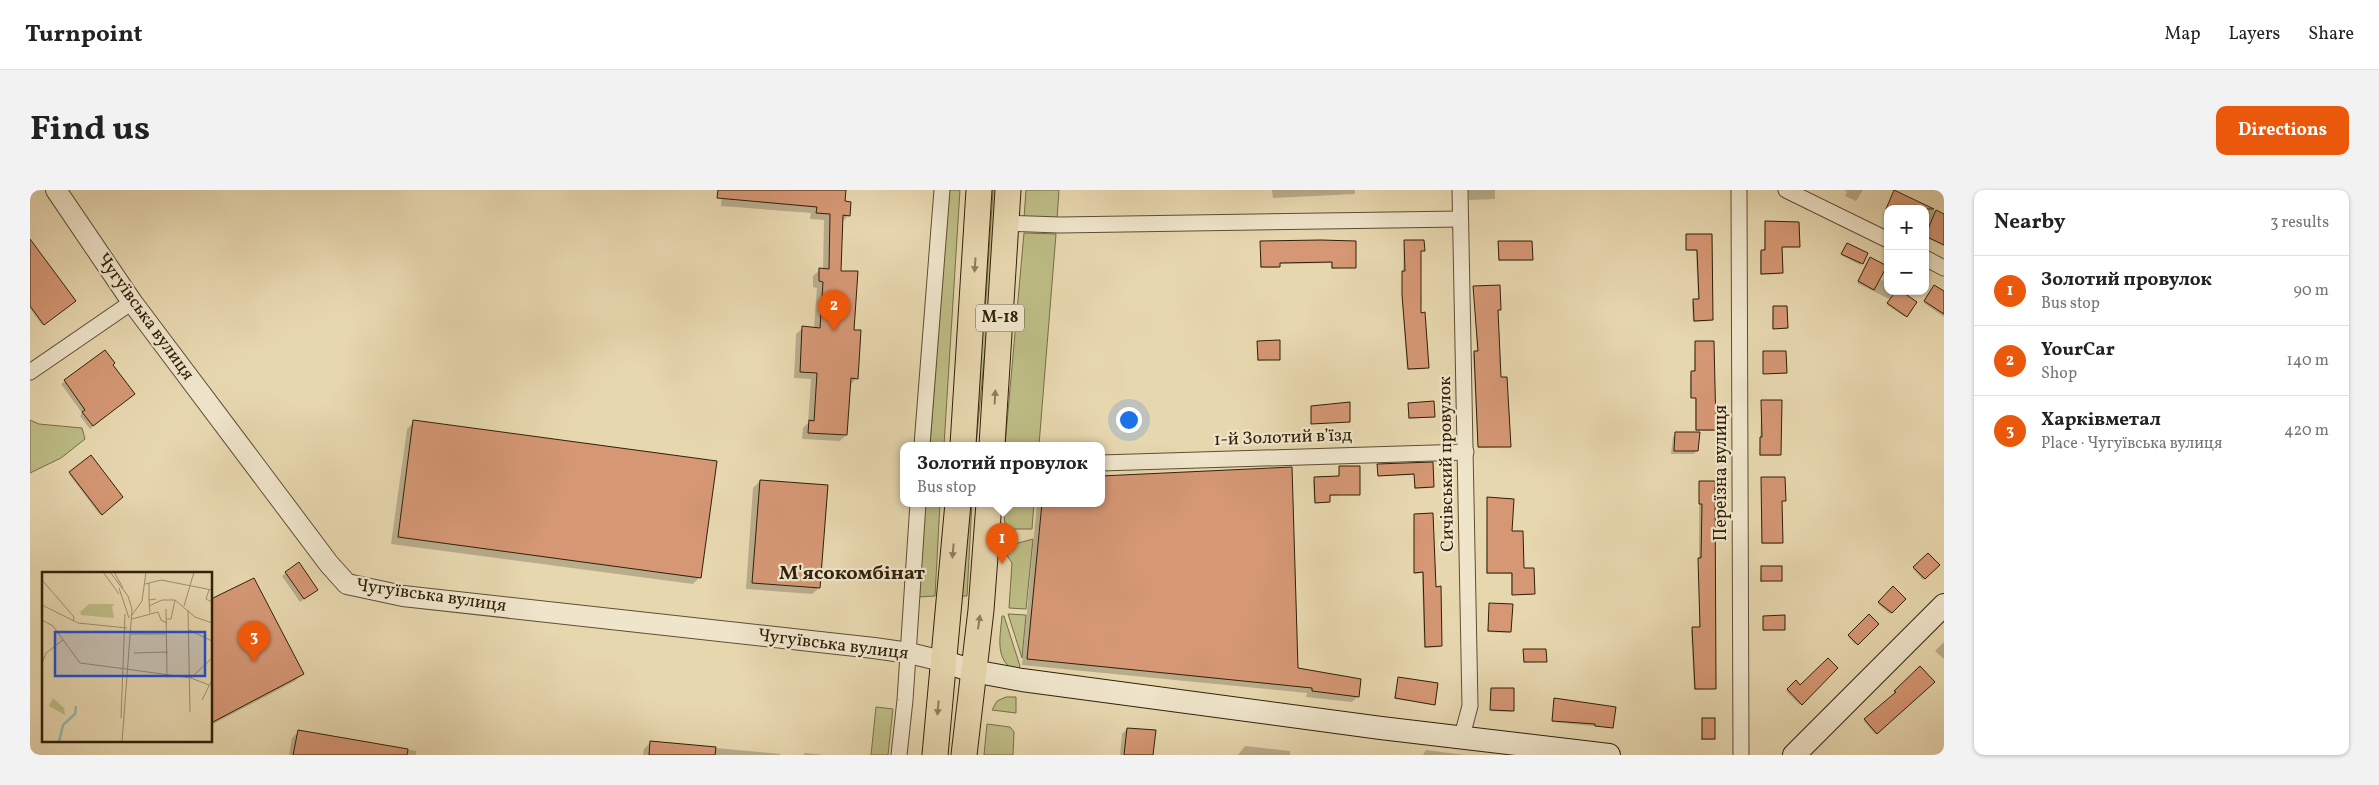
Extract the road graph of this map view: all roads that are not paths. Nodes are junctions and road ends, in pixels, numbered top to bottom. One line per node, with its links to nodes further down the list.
1 (56, 190): 13 (street, Чугуївська вулиця)
2 (942, 190): 15 (street)
3 (979, 190): 16 (main road, М-18, one-way to 16)
4 (1008, 190): 9 (main road, М-18)
5 (1460, 190): 8 (street, Сичівський провулок)
6 (1739, 190): 32 (street, Переїзна вулиця)
7 (1786, 190): 10 (street)
8 (1460, 219): 9 (street); 18 (street, Сичівський провулок)
9 (1006, 222): 17 (main road, М-18, one-way to 9)
10 (1884, 238)
11 (1929, 260): 12 (street)
12 (1944, 268)
13 (132, 302): 14 (street); 24 (street, Чугуївська вулиця)
14 (30, 372)
15 (922, 442)
16 (963, 442)
17 (992, 442)
18 (1466, 452): 19 (street, 1-й Золотий в’їзд); 27 (street, Сичівський провулок)
19 (1105, 463)
20 (918, 507): 24 (street)
21 (958, 507): 25 (main road, one-way to 25)
22 (989, 507): 26 (main road, one-way to 22)
23 (1944, 605): 33 (main road)
24 (909, 653): 25 (street, Чугуївська вулиця); 28 (street)
25 (942, 661): 26 (main road); 29 (main road, one-way to 29)
26 (973, 671): 27 (main road); 30 (main road)
27 (1462, 736): 31 (main road)
28 (899, 755)
29 (934, 755)
30 (964, 755)
31 (1609, 755)
32 (1741, 755)
33 (1794, 755)

